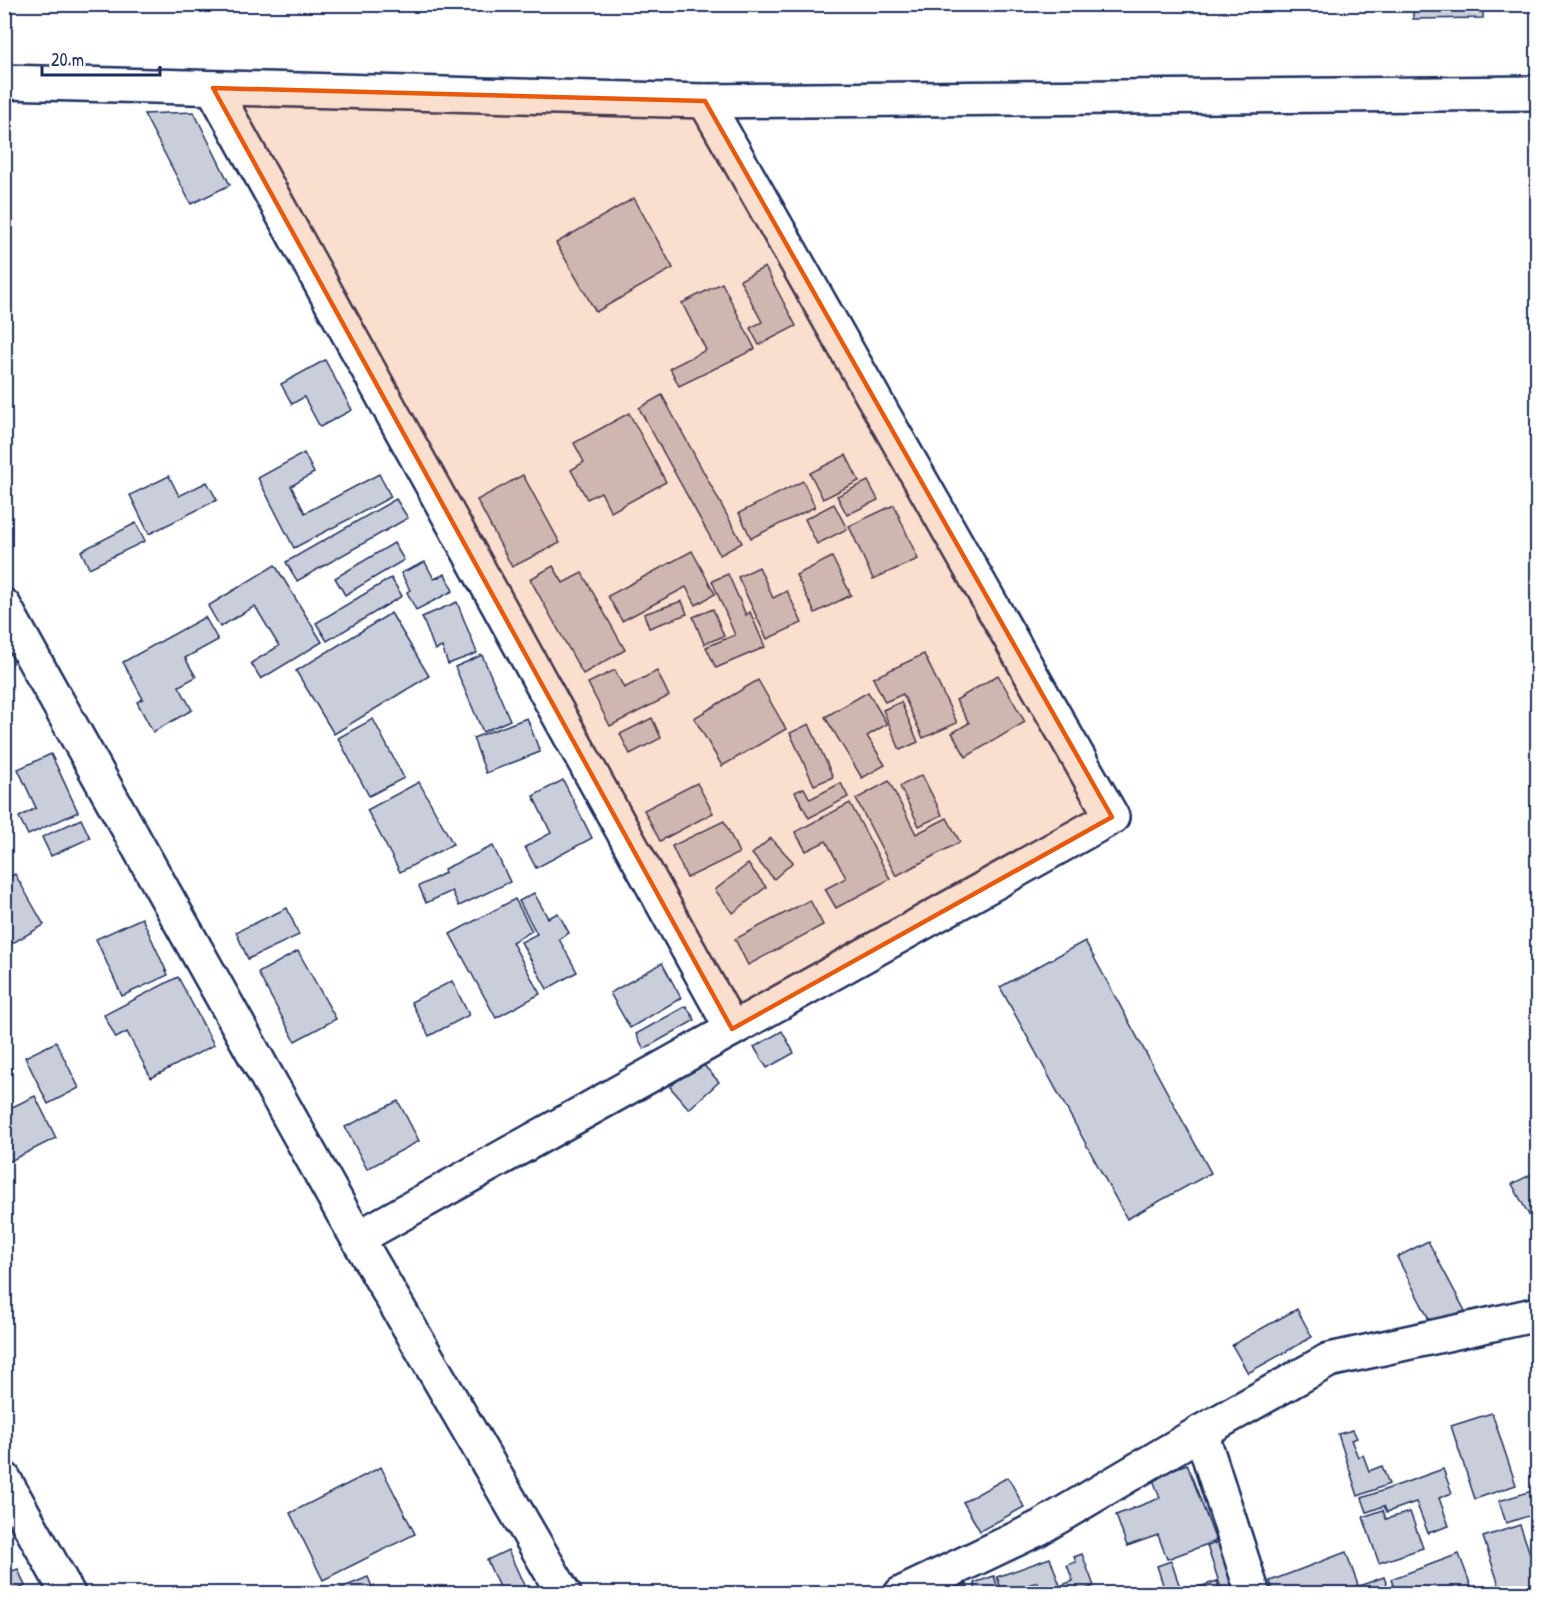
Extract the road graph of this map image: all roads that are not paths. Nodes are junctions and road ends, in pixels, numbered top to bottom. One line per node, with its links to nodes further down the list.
1 (4, 82): 2 (street)
2 (213, 88): 4 (street); 6 (street)
3 (1538, 93): 4 (street)
4 (705, 101): 6 (street)
5 (4, 606): 7 (street)
6 (732, 1029): 7 (street)
7 (358, 1238): 12 (street)
8 (1538, 1314): 9 (street)
9 (1201, 1432): 13 (street); 14 (street)
10 (4, 1479): 11 (street)
11 (68, 1593)
12 (564, 1593)
13 (901, 1593)
14 (1253, 1593)

